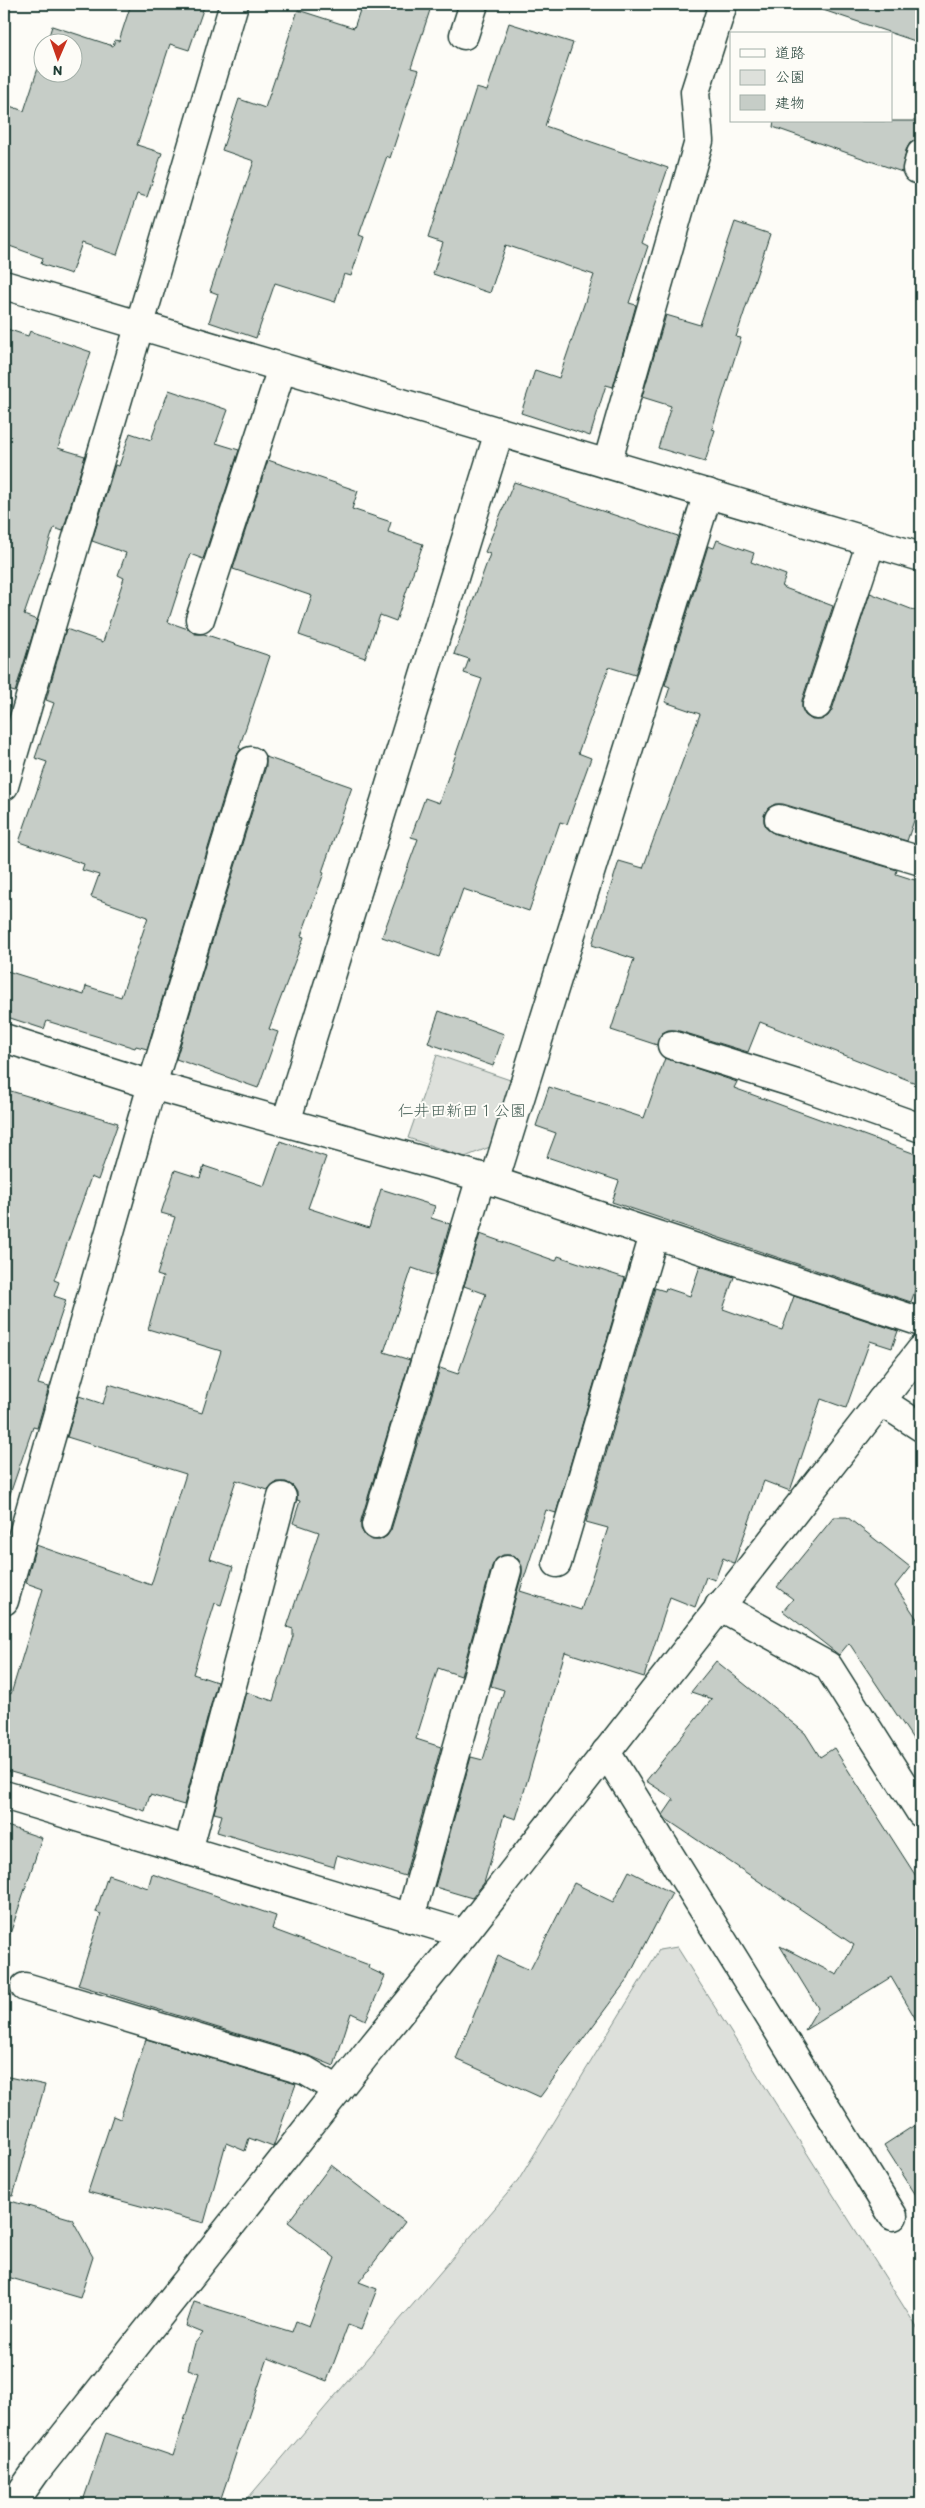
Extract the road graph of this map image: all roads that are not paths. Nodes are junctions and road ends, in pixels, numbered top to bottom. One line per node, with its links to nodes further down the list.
1 (234, 4): 6 (street)
2 (474, 4): 4 (street)
3 (723, 4): 9 (street)
4 (464, 35)
5 (4, 285): 6 (street)
6 (139, 326): 7 (street); 16 (street)
7 (282, 368): 8 (street); 13 (street)
8 (499, 432): 9 (street); 22 (street)
9 (607, 464): 10 (street)
10 (708, 493): 11 (street); 24 (street)
11 (871, 542): 12 (street); 14 (street)
12 (921, 557)
13 (200, 619)
14 (817, 705)
15 (251, 761): 21 (street)
16 (4, 786)
17 (779, 819): 18 (street)
18 (921, 861)
19 (4, 1038): 21 (street)
20 (672, 1046): 23 (street)
21 (152, 1085): 22 (street); 34 (street)
22 (286, 1122): 24 (street)
23 (921, 1128)
24 (488, 1179): 25 (street); 31 (street)
25 (654, 1235): 26 (street); 32 (street)
26 (921, 1322)
27 (921, 1350): 28 (street)
28 (881, 1401): 29 (street); 35 (street)
29 (921, 1427)
30 (282, 1497): 39 (street)
31 (376, 1525)
32 (557, 1563)
33 (507, 1570): 40 (street)
34 (4, 1601)
35 (719, 1606): 36 (street); 38 (street)
36 (606, 1752): 41 (street); 44 (street)
37 (4, 1795): 39 (street)
38 (921, 1813)
39 (188, 1851): 40 (street)
40 (410, 1918): 41 (street)
41 (464, 1934): 43 (street)
42 (25, 1987): 43 (street)
43 (338, 2090): 45 (street)
44 (893, 2216)
45 (13, 2504)

